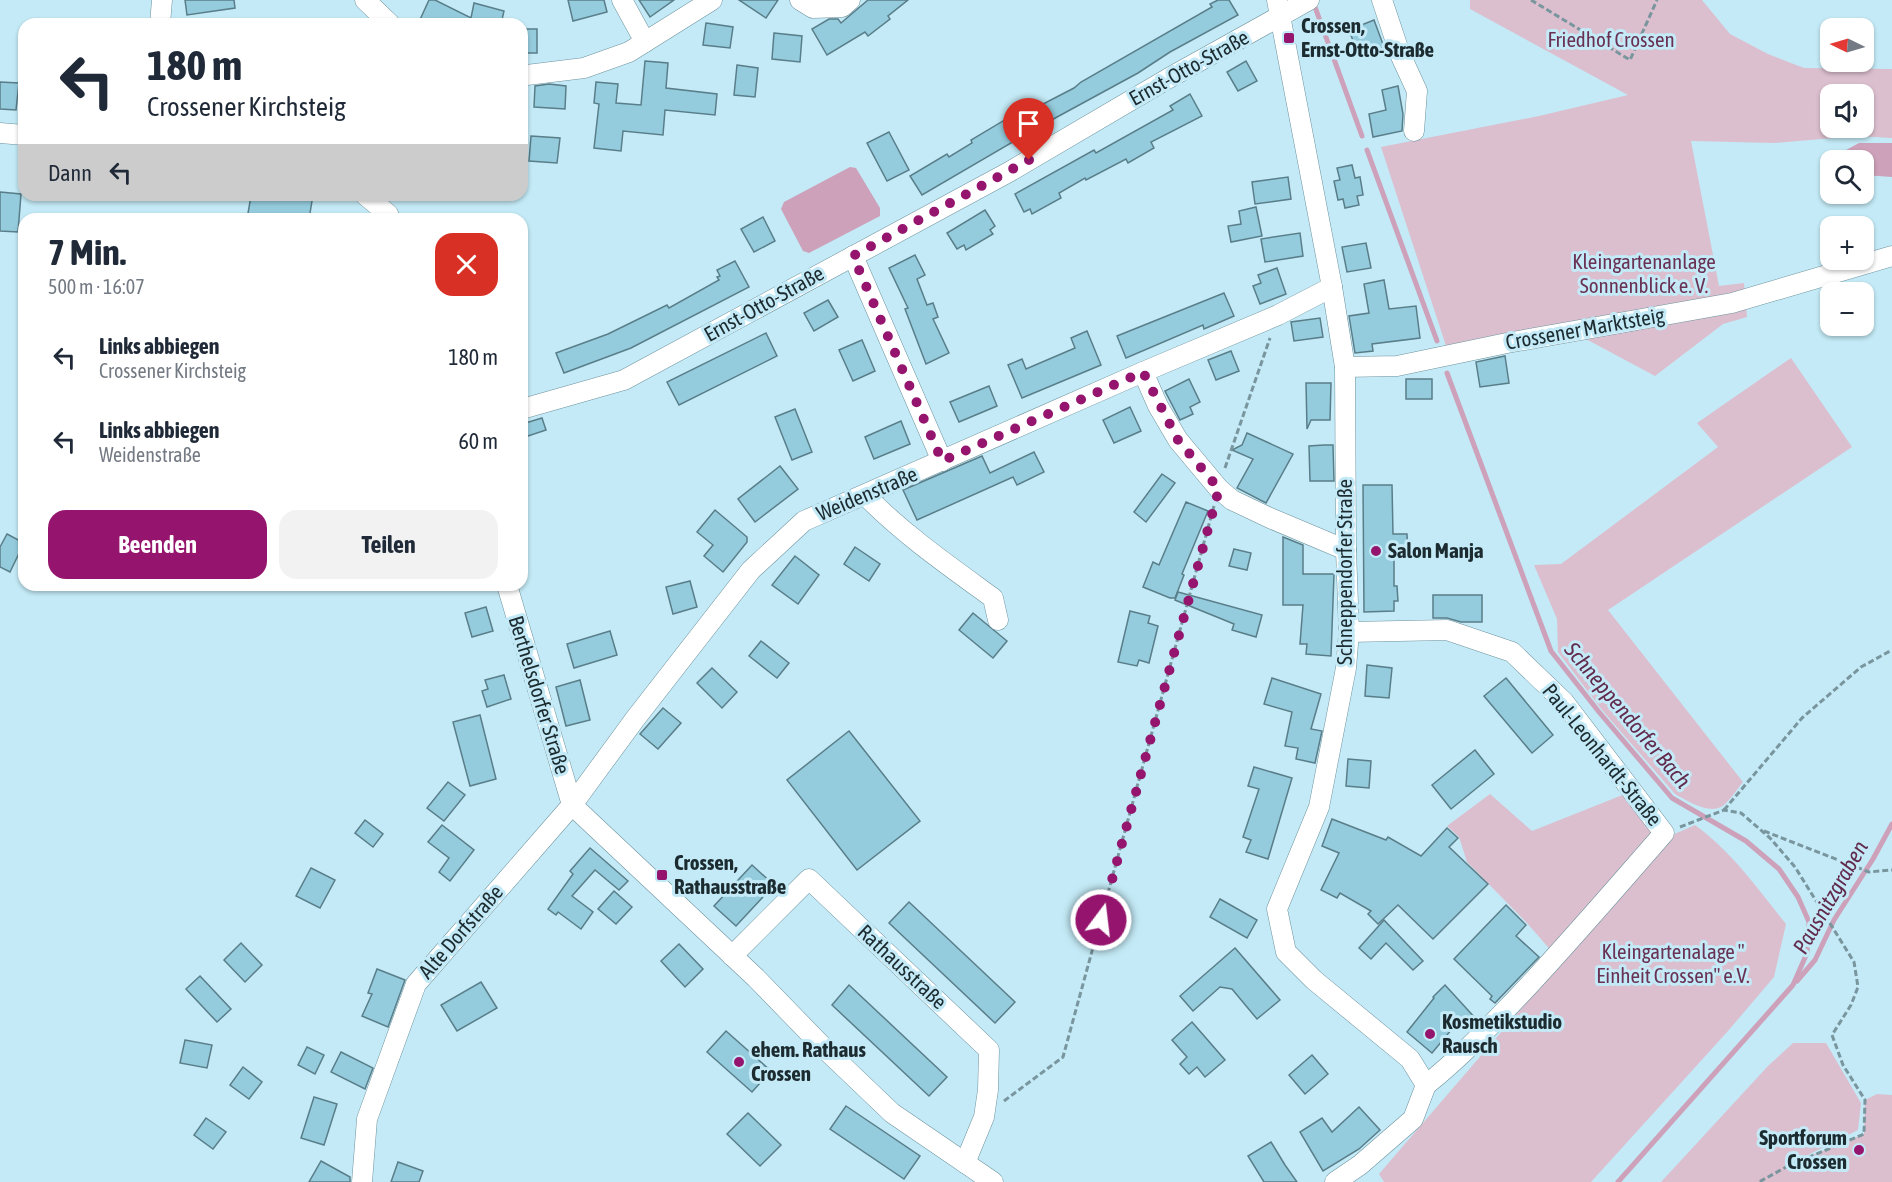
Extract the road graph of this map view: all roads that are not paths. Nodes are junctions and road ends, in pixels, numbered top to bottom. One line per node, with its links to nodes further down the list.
1 (162, 0): 10 (street)
2 (365, 0): 11 (street)
3 (622, 0): 12 (street)
4 (711, 0): 12 (street)
5 (800, 0): 6 (street)
6 (850, 0)
7 (1382, 0): 14 (street)
8 (1303, 4): 9 (street, Ernst-Otto-Straße)
9 (1278, 9): 19 (street, Ernst-Otto-Straße); 21 (street, Schneppendorfer Straße)
10 (160, 18)
11 (384, 18)
12 (645, 42): 13 (street)
13 (528, 75)
14 (1414, 131)
15 (0, 133): 16 (street)
16 (18, 134)
17 (372, 201): 18 (street)
18 (387, 213)
19 (853, 256): 24 (street, Ernst-Otto-Straße); 25 (street)
20 (1892, 256): 22 (street, Crossener Marktsteig)
21 (1332, 287): 22 (street, Schneppendorfer Straße); 23 (street, Weidenstraße)
22 (1345, 367): 27 (street, Schneppendorfer Straße)
23 (1143, 372): 25 (street, Weidenstraße); 27 (street)
24 (528, 407)
25 (942, 461): 26 (street, Weidenstraße)
26 (865, 495): 29 (street); 31 (street, Weidenstraße)
27 (1346, 550): 30 (street, Schneppendorfer Straße)
28 (509, 591): 31 (street, Berthelsdorfer Straße)
29 (998, 620)
30 (1349, 632): 33 (street, Schneppendorfer Straße); 33 (street, Paul-Leonhardt-Straße)
31 (572, 805): 32 (street); 35 (street, Alte Dorfstraße)
32 (732, 956): 34 (street); 34 (street, Rathausstraße)
33 (1426, 1085): 37 (street)
34 (965, 1163): 36 (street)
35 (362, 1182)
36 (993, 1182)
37 (1335, 1182)

